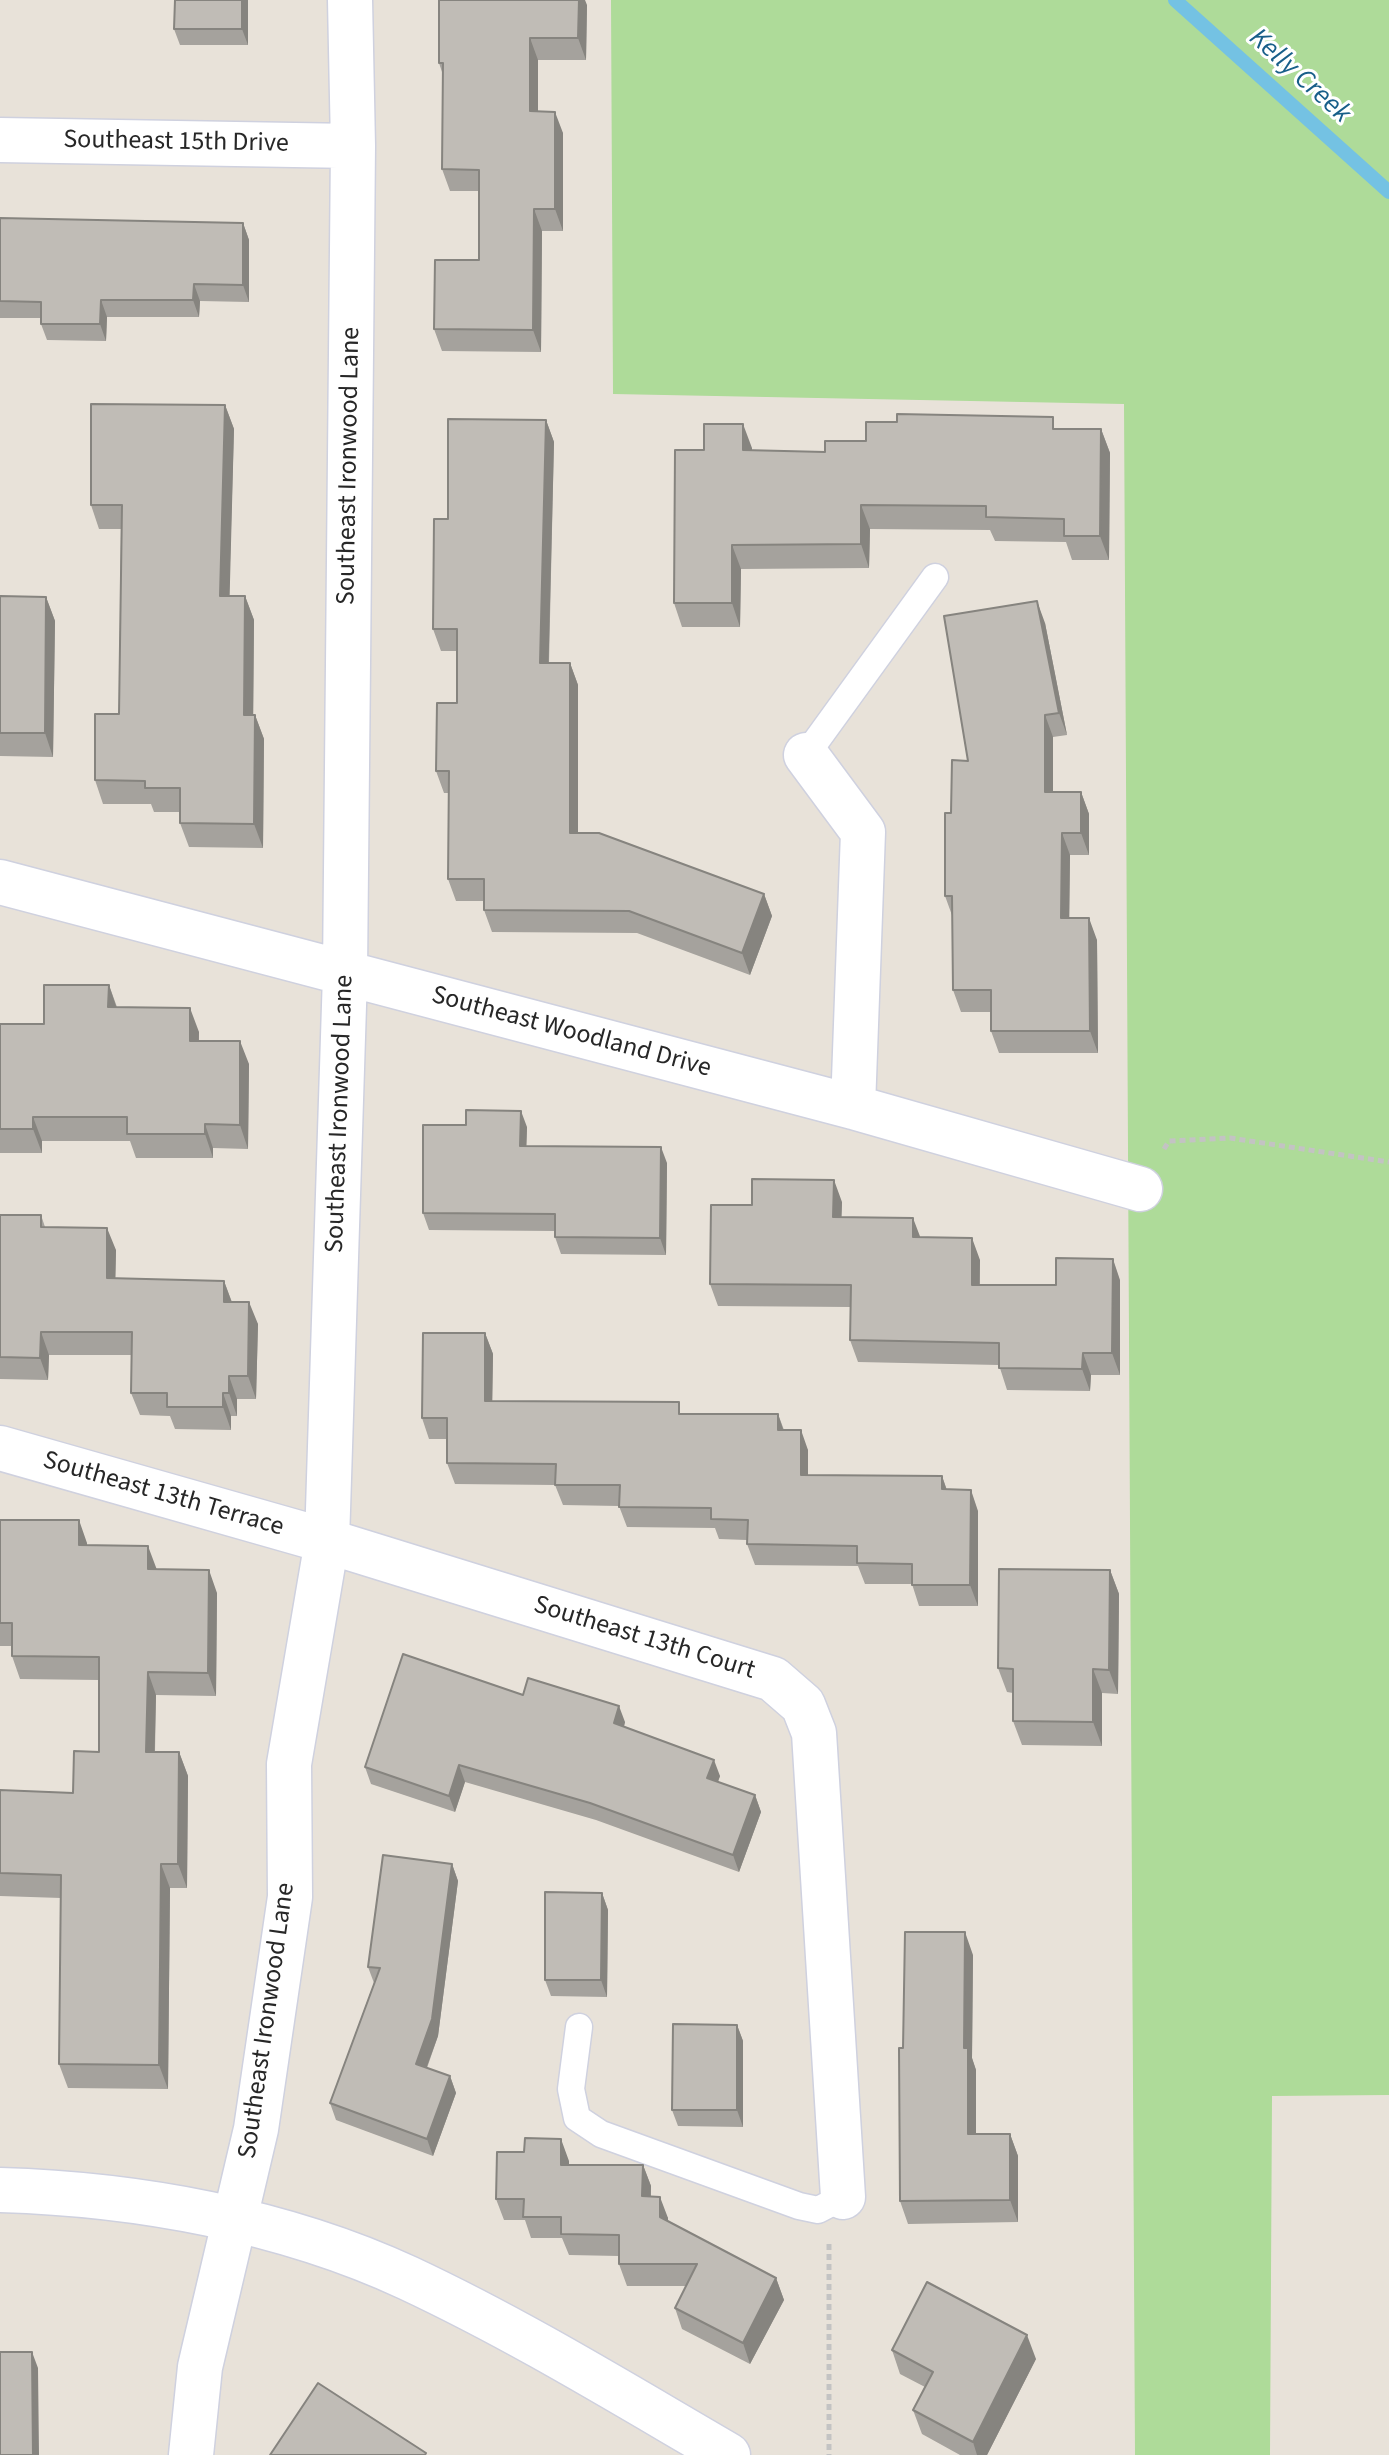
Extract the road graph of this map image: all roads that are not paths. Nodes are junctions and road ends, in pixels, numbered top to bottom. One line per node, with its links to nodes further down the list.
1 (350, 0): 3 (street, Southeast Ironwood Lane)
2 (0, 140): 3 (street, Southeast 15th Drive)
3 (353, 146): 7 (street, Southeast Ironwood Lane)
4 (935, 577): 5 (lane)
5 (806, 755): 8 (street)
6 (0, 882): 7 (street, Southeast Woodland Drive)
7 (345, 974): 8 (street, Southeast Woodland Drive); 11 (street, Southeast Ironwood Lane)
8 (853, 1107): 9 (street, Southeast Woodland Drive)
9 (1140, 1189)
10 (0, 1448): 11 (street, Southeast 13th Terrace)
11 (327, 1541): 14 (street, Southeast 13th Court); 15 (street, Southeast Ironwood Lane)
12 (579, 2027): 14 (lane)
13 (0, 2190): 15 (street)
14 (843, 2197)
15 (234, 2220): 16 (street, Southeast Ironwood Lane); 17 (street)
16 (191, 2455)
17 (728, 2455)

